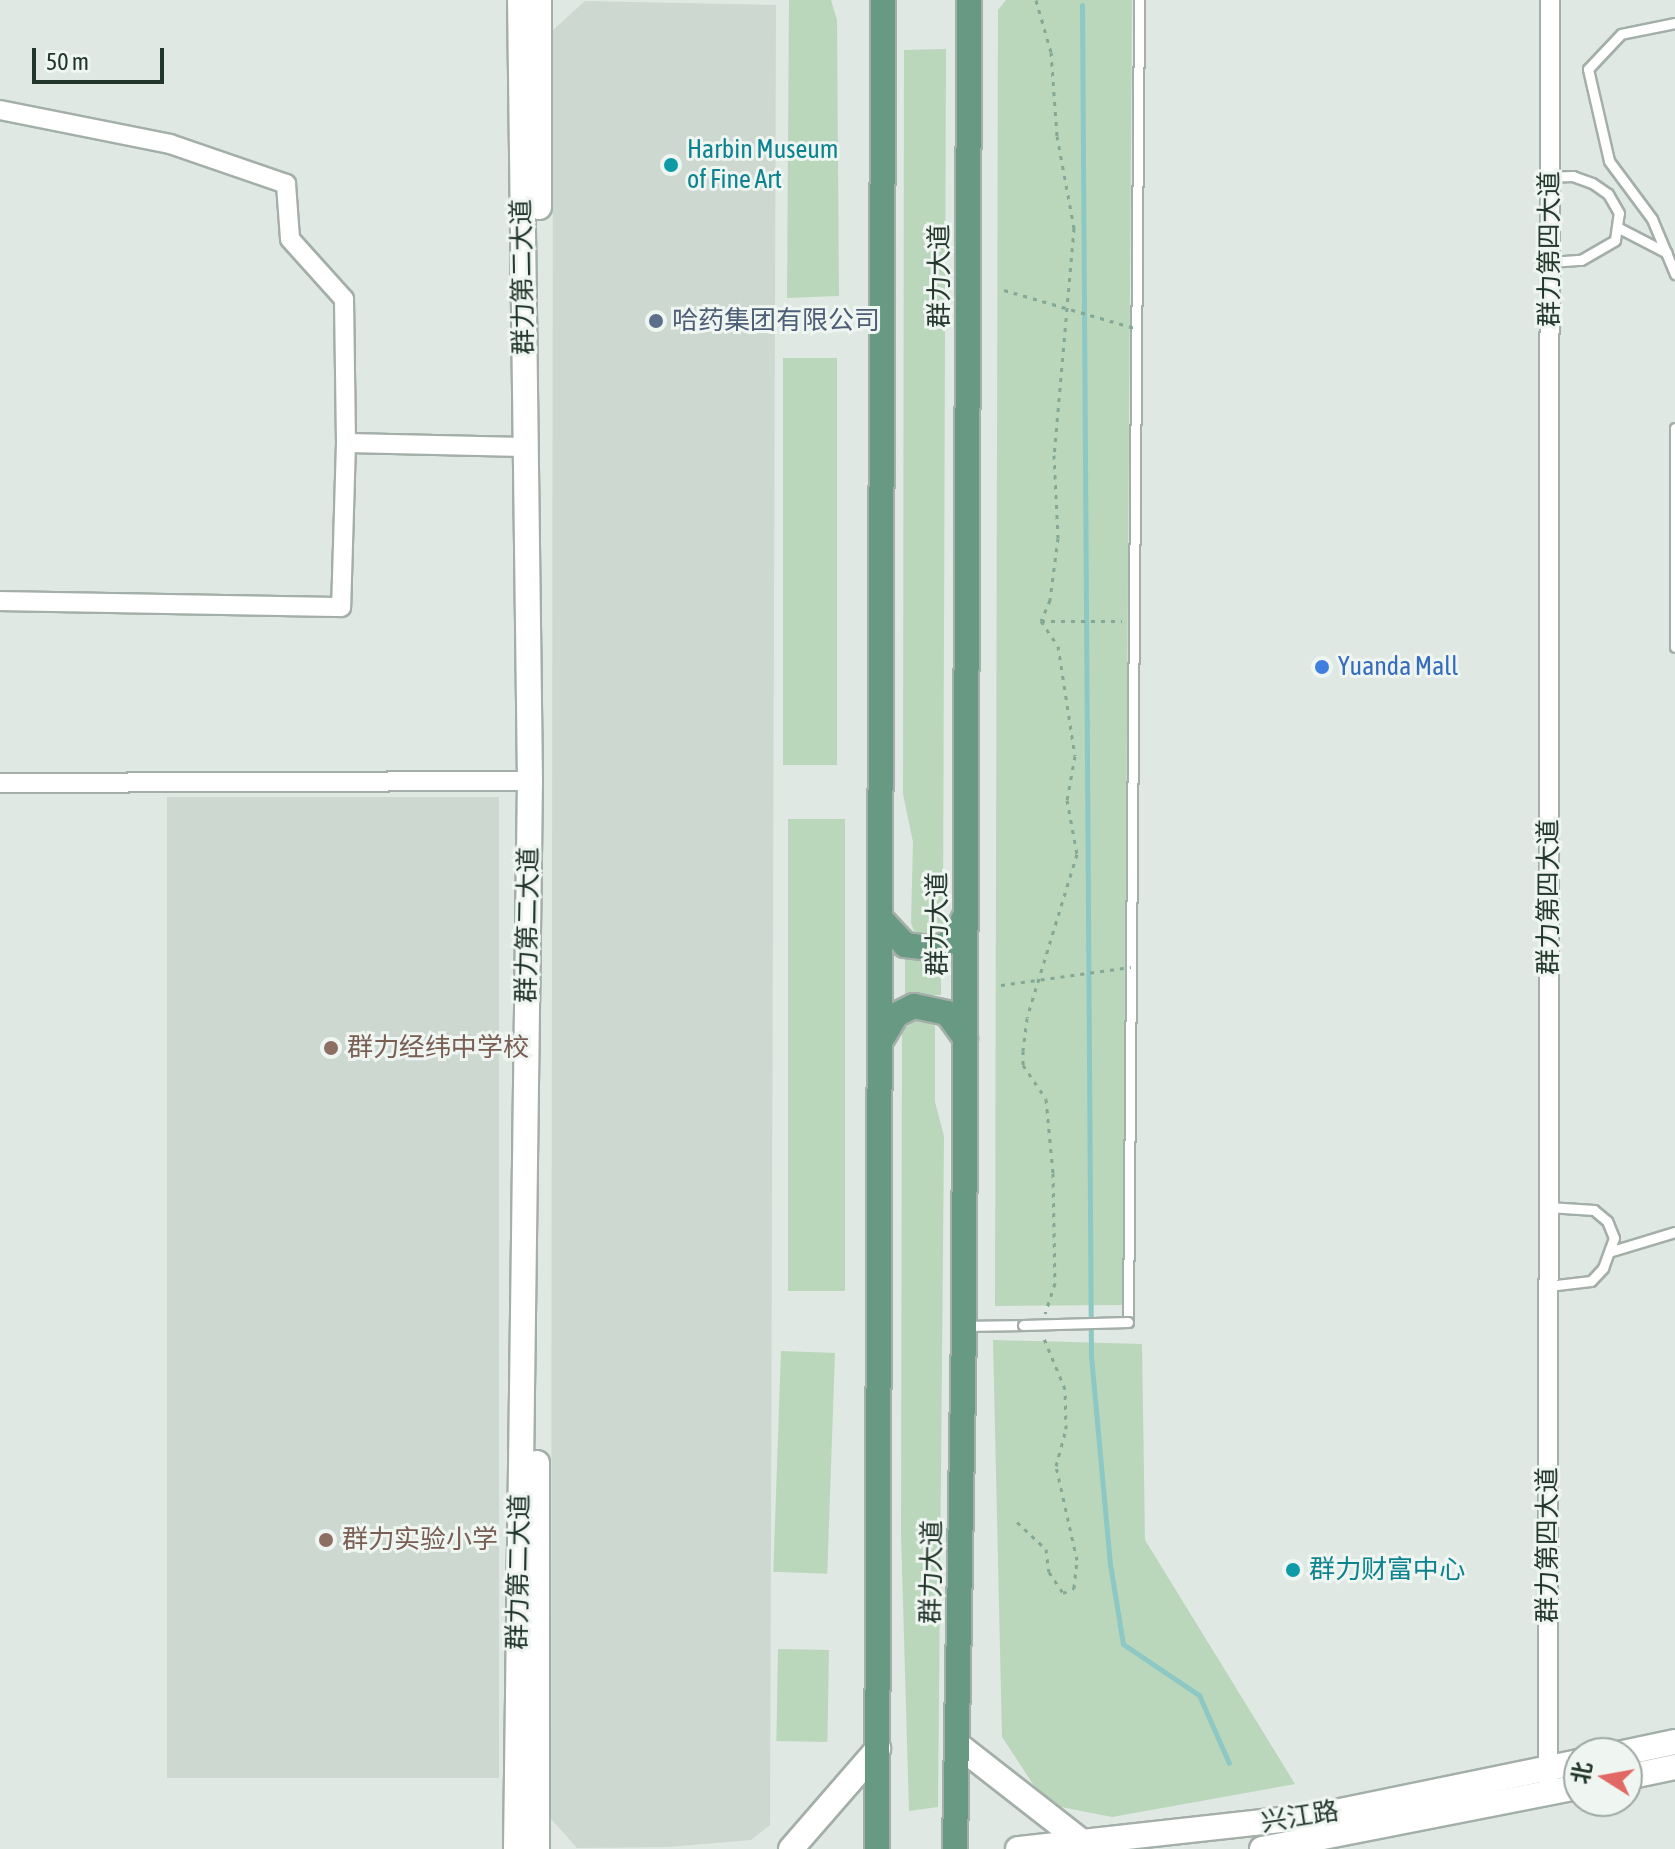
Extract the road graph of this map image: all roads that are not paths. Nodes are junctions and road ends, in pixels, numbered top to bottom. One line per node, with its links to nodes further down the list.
1 (520, 0): 16 (main road, 群力第二大道)
2 (539, 0): 42 (main road, 群力第二大道)
3 (883, 0): 22 (main road, 群力大道)
4 (969, 0): 21 (main road, 群力大道)
5 (1139, 0): 29 (lane, bridge)
6 (1550, 0): 9 (street, 群力第四大道)
7 (1675, 23): 11 (lane)
8 (0, 110): 15 (street)
9 (1550, 177): 10 (lane); 12 (street, 群力第四大道)
10 (1617, 227): 11 (lane); 12 (lane)
11 (1668, 253): 13 (lane)
12 (1550, 262): 25 (street, 群力第四大道)
13 (1675, 274)
14 (1675, 428): 18 (lane)
15 (346, 443): 16 (street); 17 (street)
16 (525, 447): 19 (main road, 群力第二大道)
17 (0, 601)
18 (1675, 647)
19 (530, 781): 20 (street); 41 (main road, 群力第二大道)
20 (0, 783)
21 (966, 914): 22 (main road); 23 (main road, 群力大道)
22 (880, 918): 24 (main road, 群力大道)
23 (965, 1038): 24 (main road); 29 (main road, 群力大道)
24 (880, 1042): 32 (main road, 群力大道)
25 (1548, 1207): 27 (lane); 28 (street, 群力第四大道)
26 (1675, 1232): 27 (lane)
27 (1612, 1251): 28 (lane)
28 (1548, 1286): 37 (street, 群力第四大道)
29 (964, 1326): 31 (main road, 群力大道)
30 (1675, 1742): 33 (main road)
31 (958, 1745): 39 (main road); 45 (main road, 群力大道)
32 (878, 1749): 43 (main road); 44 (main road, 群力大道)
33 (1643, 1749)
34 (1675, 1767): 36 (main road)
35 (1563, 1772): 37 (main road, 兴江路)
36 (1643, 1774)
37 (1548, 1781): 38 (main road, 兴江路); 39 (main road, 兴江路); 40 (main road, 兴江路)
38 (1563, 1784)
39 (1081, 1841): 46 (main road, 兴江路)
40 (1321, 1845): 47 (main road, 兴江路)
41 (516, 1849)
42 (537, 1849)
43 (791, 1849)
44 (877, 1849)
45 (955, 1849)
46 (1018, 1849)
47 (1262, 1849)

